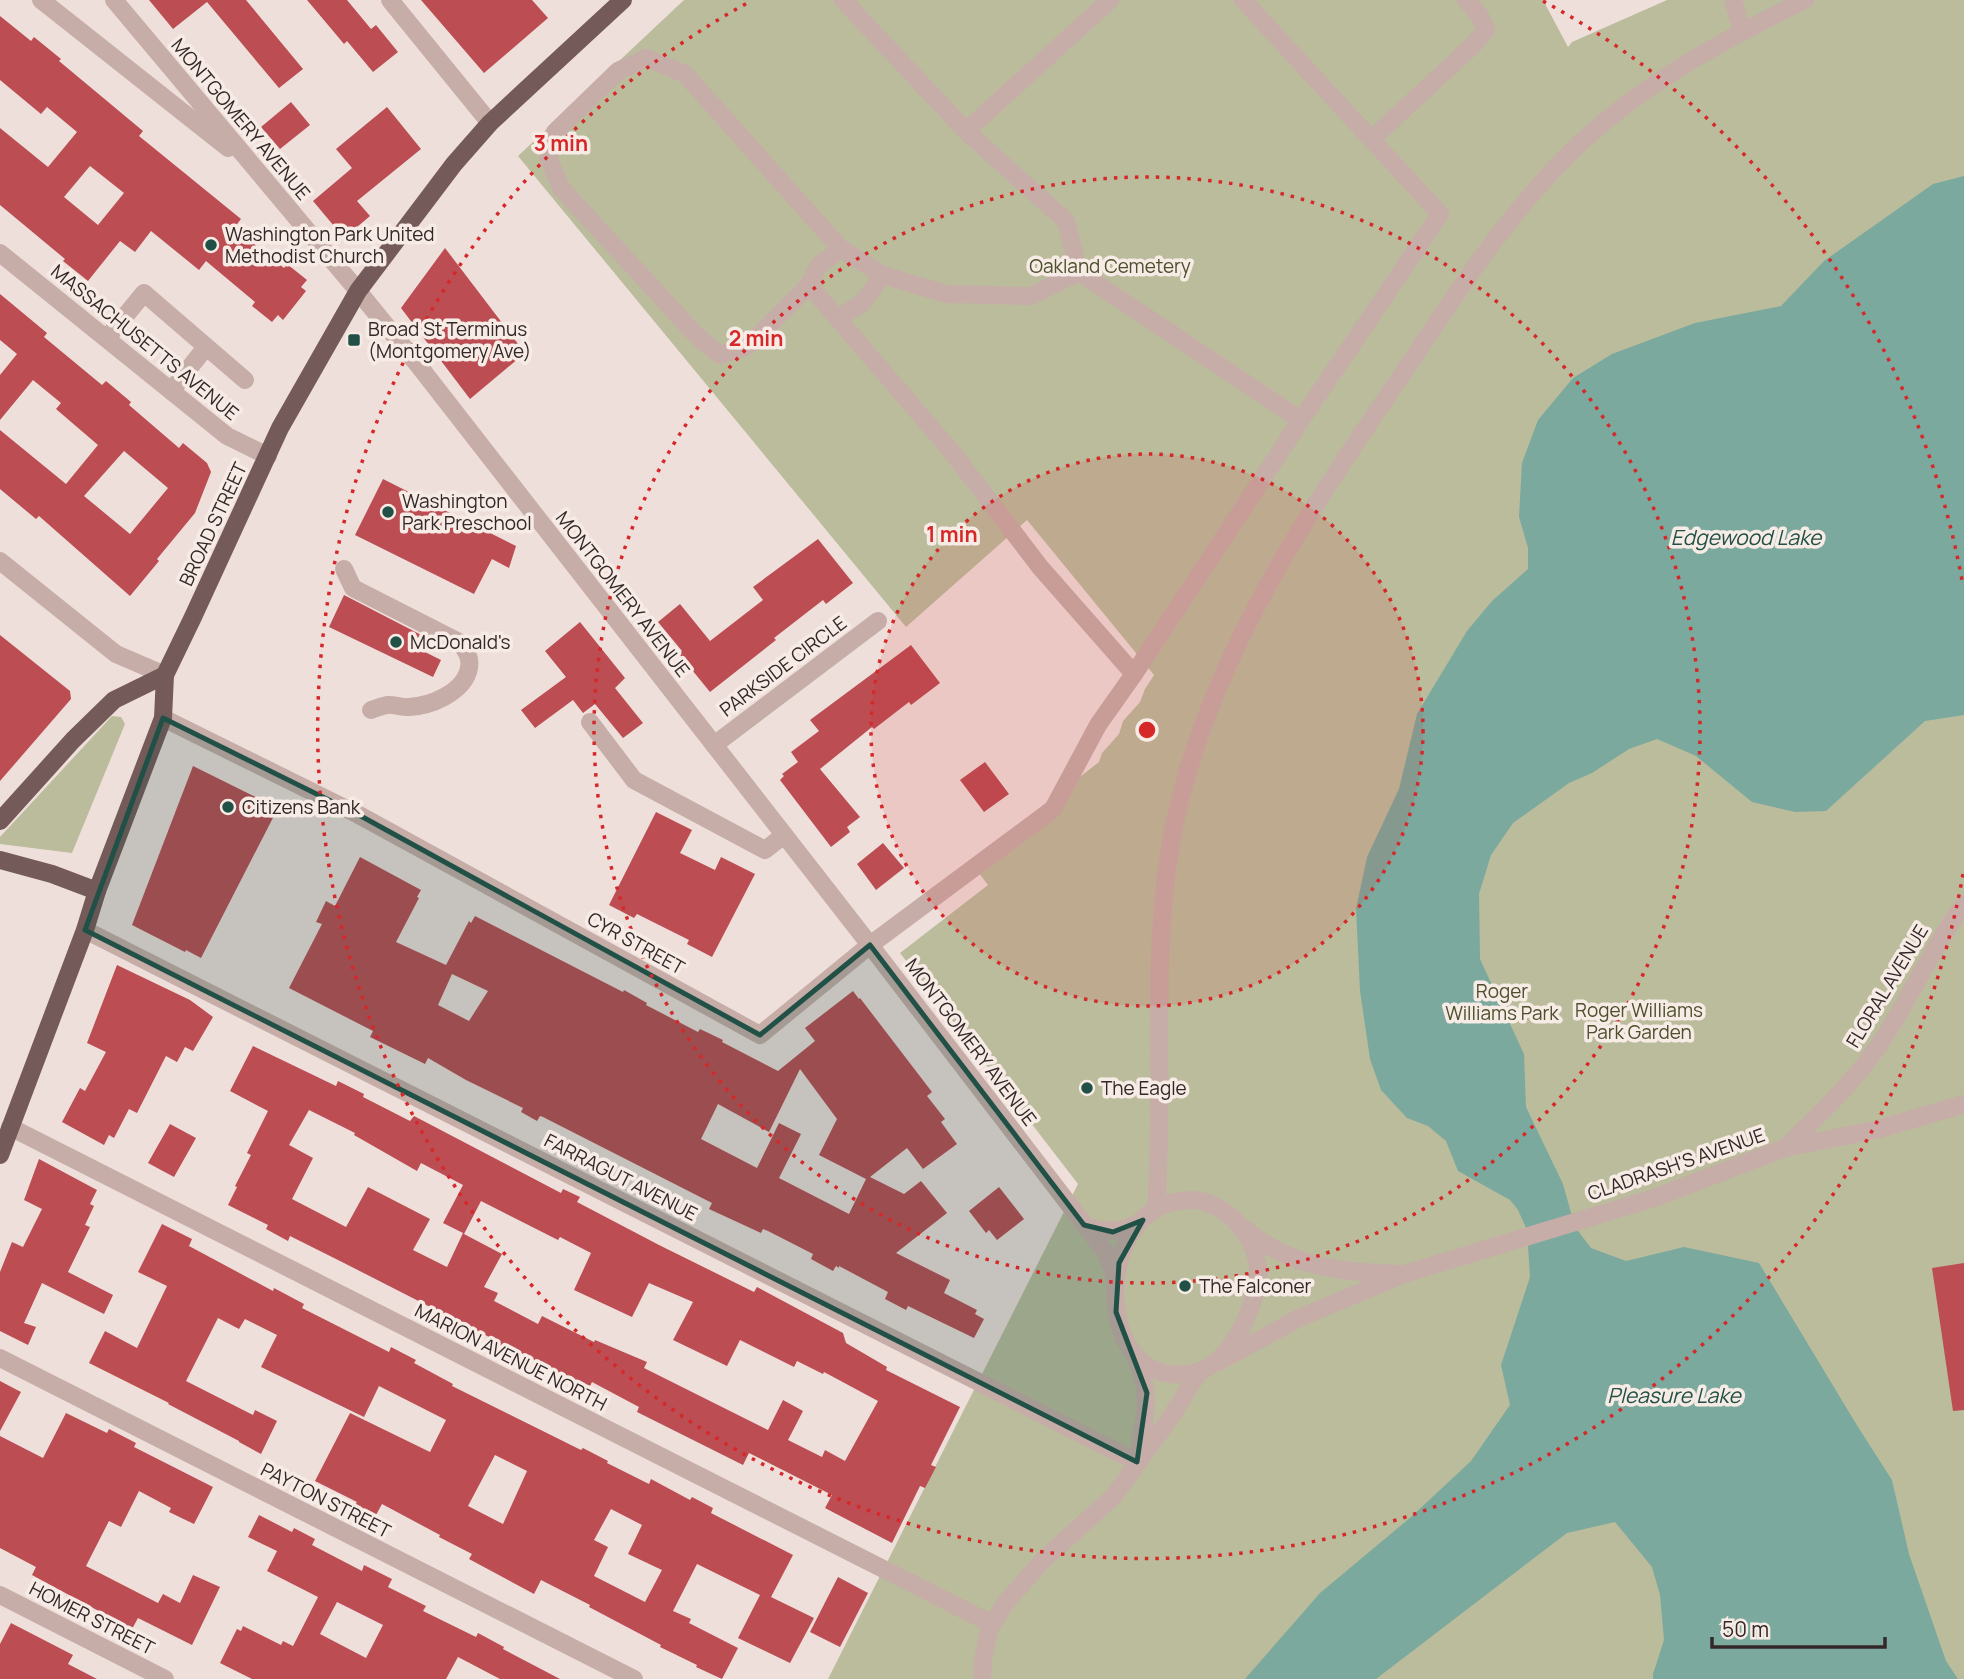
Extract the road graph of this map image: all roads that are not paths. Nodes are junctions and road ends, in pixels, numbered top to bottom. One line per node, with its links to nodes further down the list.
1 (41, 0): 15 (street)
2 (114, 0): 15 (street, MONTGOMERY AVENUE)
3 (390, 0): 12 (street)
4 (623, 0): 12 (main road, BROAD STREET)
5 (844, 0): 13 (street)
6 (1110, 0): 13 (street)
7 (1243, 0): 14 (street)
8 (1466, 0): 14 (street)
9 (1733, 0): 11 (street)
10 (1805, 0): 11 (street)
11 (1742, 32): 50 (street)
12 (490, 123): 21 (main road, BROAD STREET)
13 (966, 131): 18 (street)
14 (1371, 140): 27 (street)
15 (259, 173): 21 (street, MONTGOMERY AVENUE)
16 (841, 249): 19 (street); 20 (street); 20 (street)
17 (0, 253): 23 (street, MASSACHUSETTS AVENUE)
18 (1079, 272): 19 (street); 27 (street)
19 (883, 275): 22 (street)
20 (809, 285): 22 (street)
21 (358, 291): 28 (main road, BROAD STREET); 37 (street, MONTGOMERY AVENUE)
22 (838, 318): 32 (street)
23 (107, 338): 24 (street); 26 (street, MASSACHUSETTS AVENUE)
24 (206, 347): 25 (street); 26 (street)
25 (244, 380)
26 (171, 391): 28 (street, MASSACHUSETTS AVENUE)
27 (1301, 419): 32 (street)
28 (268, 456): 33 (main road, BROAD STREET)
29 (0, 561): 33 (street)
30 (344, 569): 34 (street)
31 (878, 621): 37 (street, PARKSIDE CIRCLE)
32 (1134, 674): 44 (street, CYR STREET)
33 (165, 675): 35 (main road, BROAD STREET); 38 (main road)
34 (371, 710)
35 (163, 718): 41 (main road, BROAD STREET); 44 (street, CYR STREET)
36 (590, 722): 39 (street)
37 (714, 745): 39 (street, MONTGOMERY AVENUE)
38 (0, 821)
39 (784, 835): 44 (street, MONTGOMERY AVENUE)
40 (0, 860): 41 (main road)
41 (97, 891): 43 (main road, BROAD STREET)
42 (1964, 904): 47 (street, FLORAL AVENUE)
43 (85, 930): 46 (main road, BROAD STREET); 58 (street, FARRAGUT AVENUE)
44 (870, 945): 51 (street, MONTGOMERY AVENUE)
45 (1964, 1104): 47 (street, CLADRASH'S AVENUE)
46 (10, 1127): 48 (main road, BROAD STREET); 60 (street, MARION AVENUE NORTH)
47 (1785, 1148): 52 (street, CLADRASH'S AVENUE)
48 (0, 1155)
49 (1228, 1213): 50 (street); 52 (street, CLADRASH'S AVENUE); 56 (street)
50 (1149, 1214): 51 (street); 53 (street)
51 (1084, 1226): 53 (street, MONTGOMERY AVENUE)
52 (1404, 1274): 56 (street, CLADRASH'S AVENUE)
53 (1116, 1280): 54 (street)
54 (1129, 1347): 57 (street); 58 (street)
55 (0, 1358): 62 (street, PAYTON STREET)
56 (1218, 1362): 57 (street)
57 (1199, 1372): 58 (street)
58 (1137, 1462): 60 (street)
59 (0, 1595): 61 (street, HOMER STREET)
60 (992, 1624): 63 (street)
61 (165, 1679)
62 (634, 1679)
63 (982, 1679)

